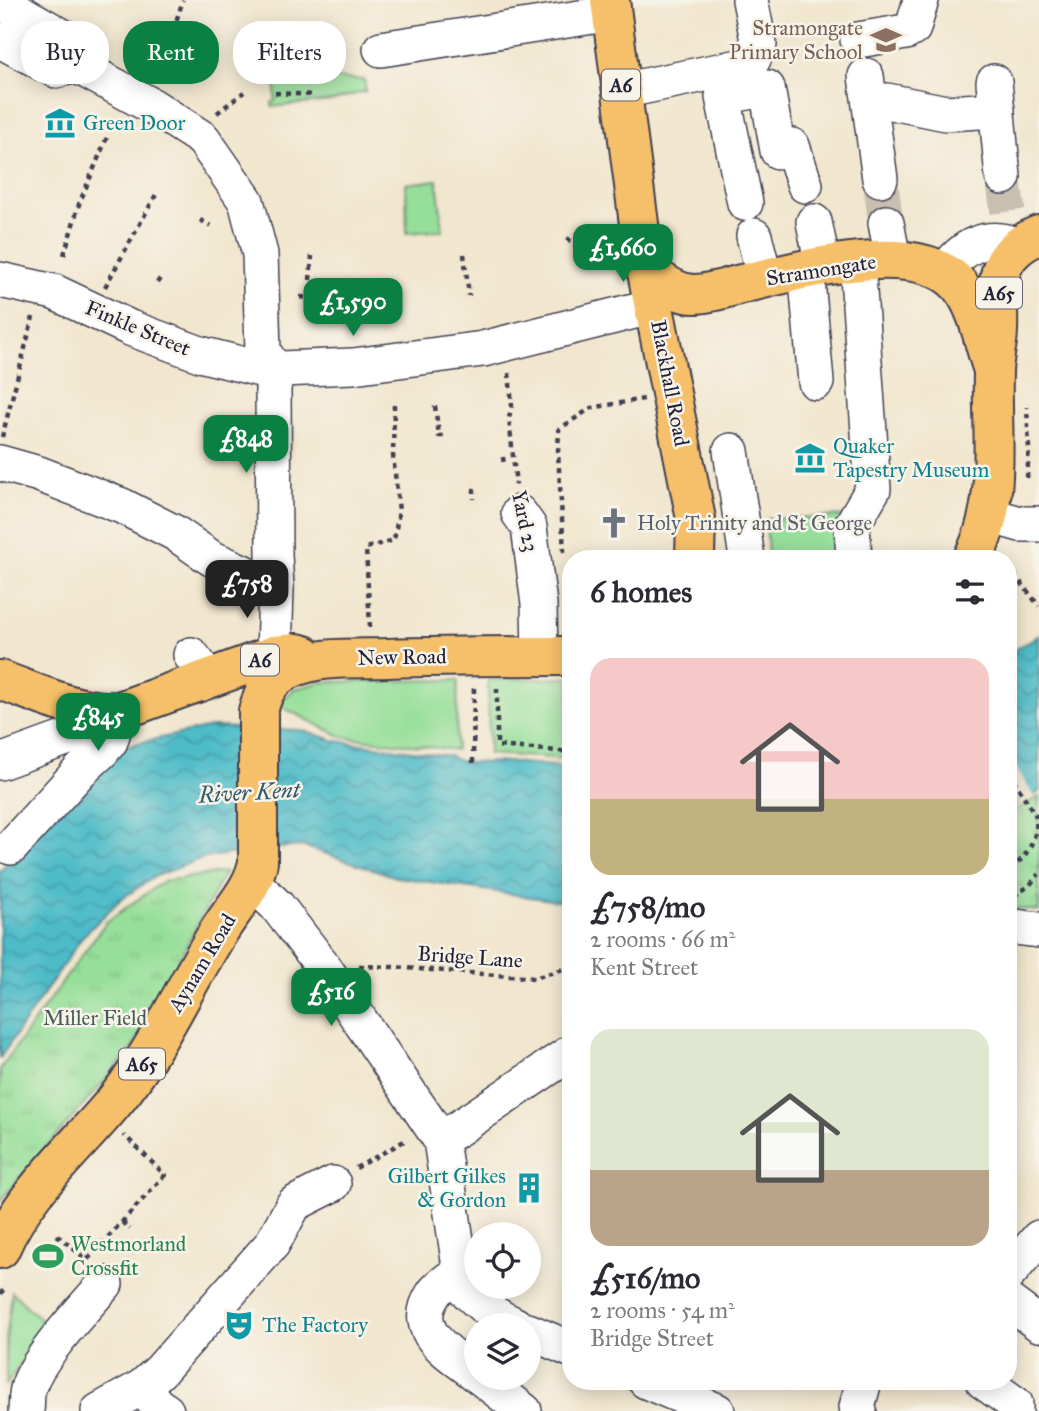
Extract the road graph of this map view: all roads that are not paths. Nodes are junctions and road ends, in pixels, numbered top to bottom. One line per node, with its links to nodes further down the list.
1 (750, 0): 11 (street)
2 (921, 0): 7 (street)
3 (0, 1): 5 (street)
4 (611, 6): 8 (street); 11 (highway, Blackhall Road / A6)
5 (35, 21)
6 (0, 40): 9 (street)
7 (858, 40)
8 (381, 49)
9 (21, 51)
10 (109, 83): 27 (street)
11 (621, 91): 23 (highway, Blackhall Road / A6)
12 (1003, 177): 13 (street)
13 (880, 179)
14 (805, 185): 15 (street)
15 (745, 203)
16 (814, 222): 19 (street)
17 (1017, 233): 20 (street); 26 (highway, A65)
18 (754, 236): 21 (street)
19 (853, 256): 20 (highway, Stramongate); 21 (highway, Stramongate); 28 (street); 36 (street)
20 (944, 273): 26 (highway, Stramongate)
21 (765, 279): 24 (highway, Stramongate)
22 (0, 280): 27 (street, Finkle Street)
23 (650, 289): 24 (highway); 25 (highway, Blackhall Road / A6); 27 (street)
24 (697, 295): 25 (highway)
25 (664, 354): 34 (highway, Blackhall Road)
26 (993, 370): 32 (highway, A65)
27 (276, 373): 38 (street)
28 (816, 382)
29 (731, 451): 35 (street)
30 (0, 463): 38 (street)
31 (519, 513): 40 (street, Yard 23)
32 (989, 515): 33 (street); 37 (highway, A65)
33 (1039, 524)
34 (695, 550)
35 (746, 550)
36 (854, 550)
37 (977, 550)
38 (276, 587): 39 (street)
39 (274, 655): 41 (highway, A6); 44 (highway, A6)
40 (555, 656): 41 (highway, New Road)
41 (320, 660): 48 (highway, New Road)
42 (0, 680): 43 (highway)
43 (63, 701): 44 (highway); 45 (street)
44 (110, 712): 45 (street); 47 (street)
45 (61, 742): 46 (street)
46 (0, 762)
47 (11, 847)
48 (255, 872): 52 (street); 55 (highway, Aynam Road / A65)
49 (1017, 927): 50 (street)
50 (1039, 930)
51 (562, 1058): 52 (street)
52 (437, 1134): 57 (street)
53 (333, 1184): 65 (street)
54 (1039, 1238): 56 (street)
55 (0, 1249)
56 (1017, 1263)
57 (459, 1271): 60 (street); 64 (street)
58 (105, 1284): 71 (street)
59 (1017, 1308): 61 (street)
60 (492, 1313)
61 (1039, 1324)
62 (541, 1337): 63 (street)
63 (562, 1346)
64 (464, 1364)
65 (142, 1387): 72 (street); 73 (street)
66 (497, 1390): 74 (street)
67 (665, 1390): 70 (street)
68 (862, 1390): 75 (street)
69 (996, 1390): 76 (street)
70 (705, 1409)
71 (26, 1411)
72 (99, 1411)
73 (166, 1411)
74 (524, 1411)
75 (859, 1411)
76 (1016, 1411)

